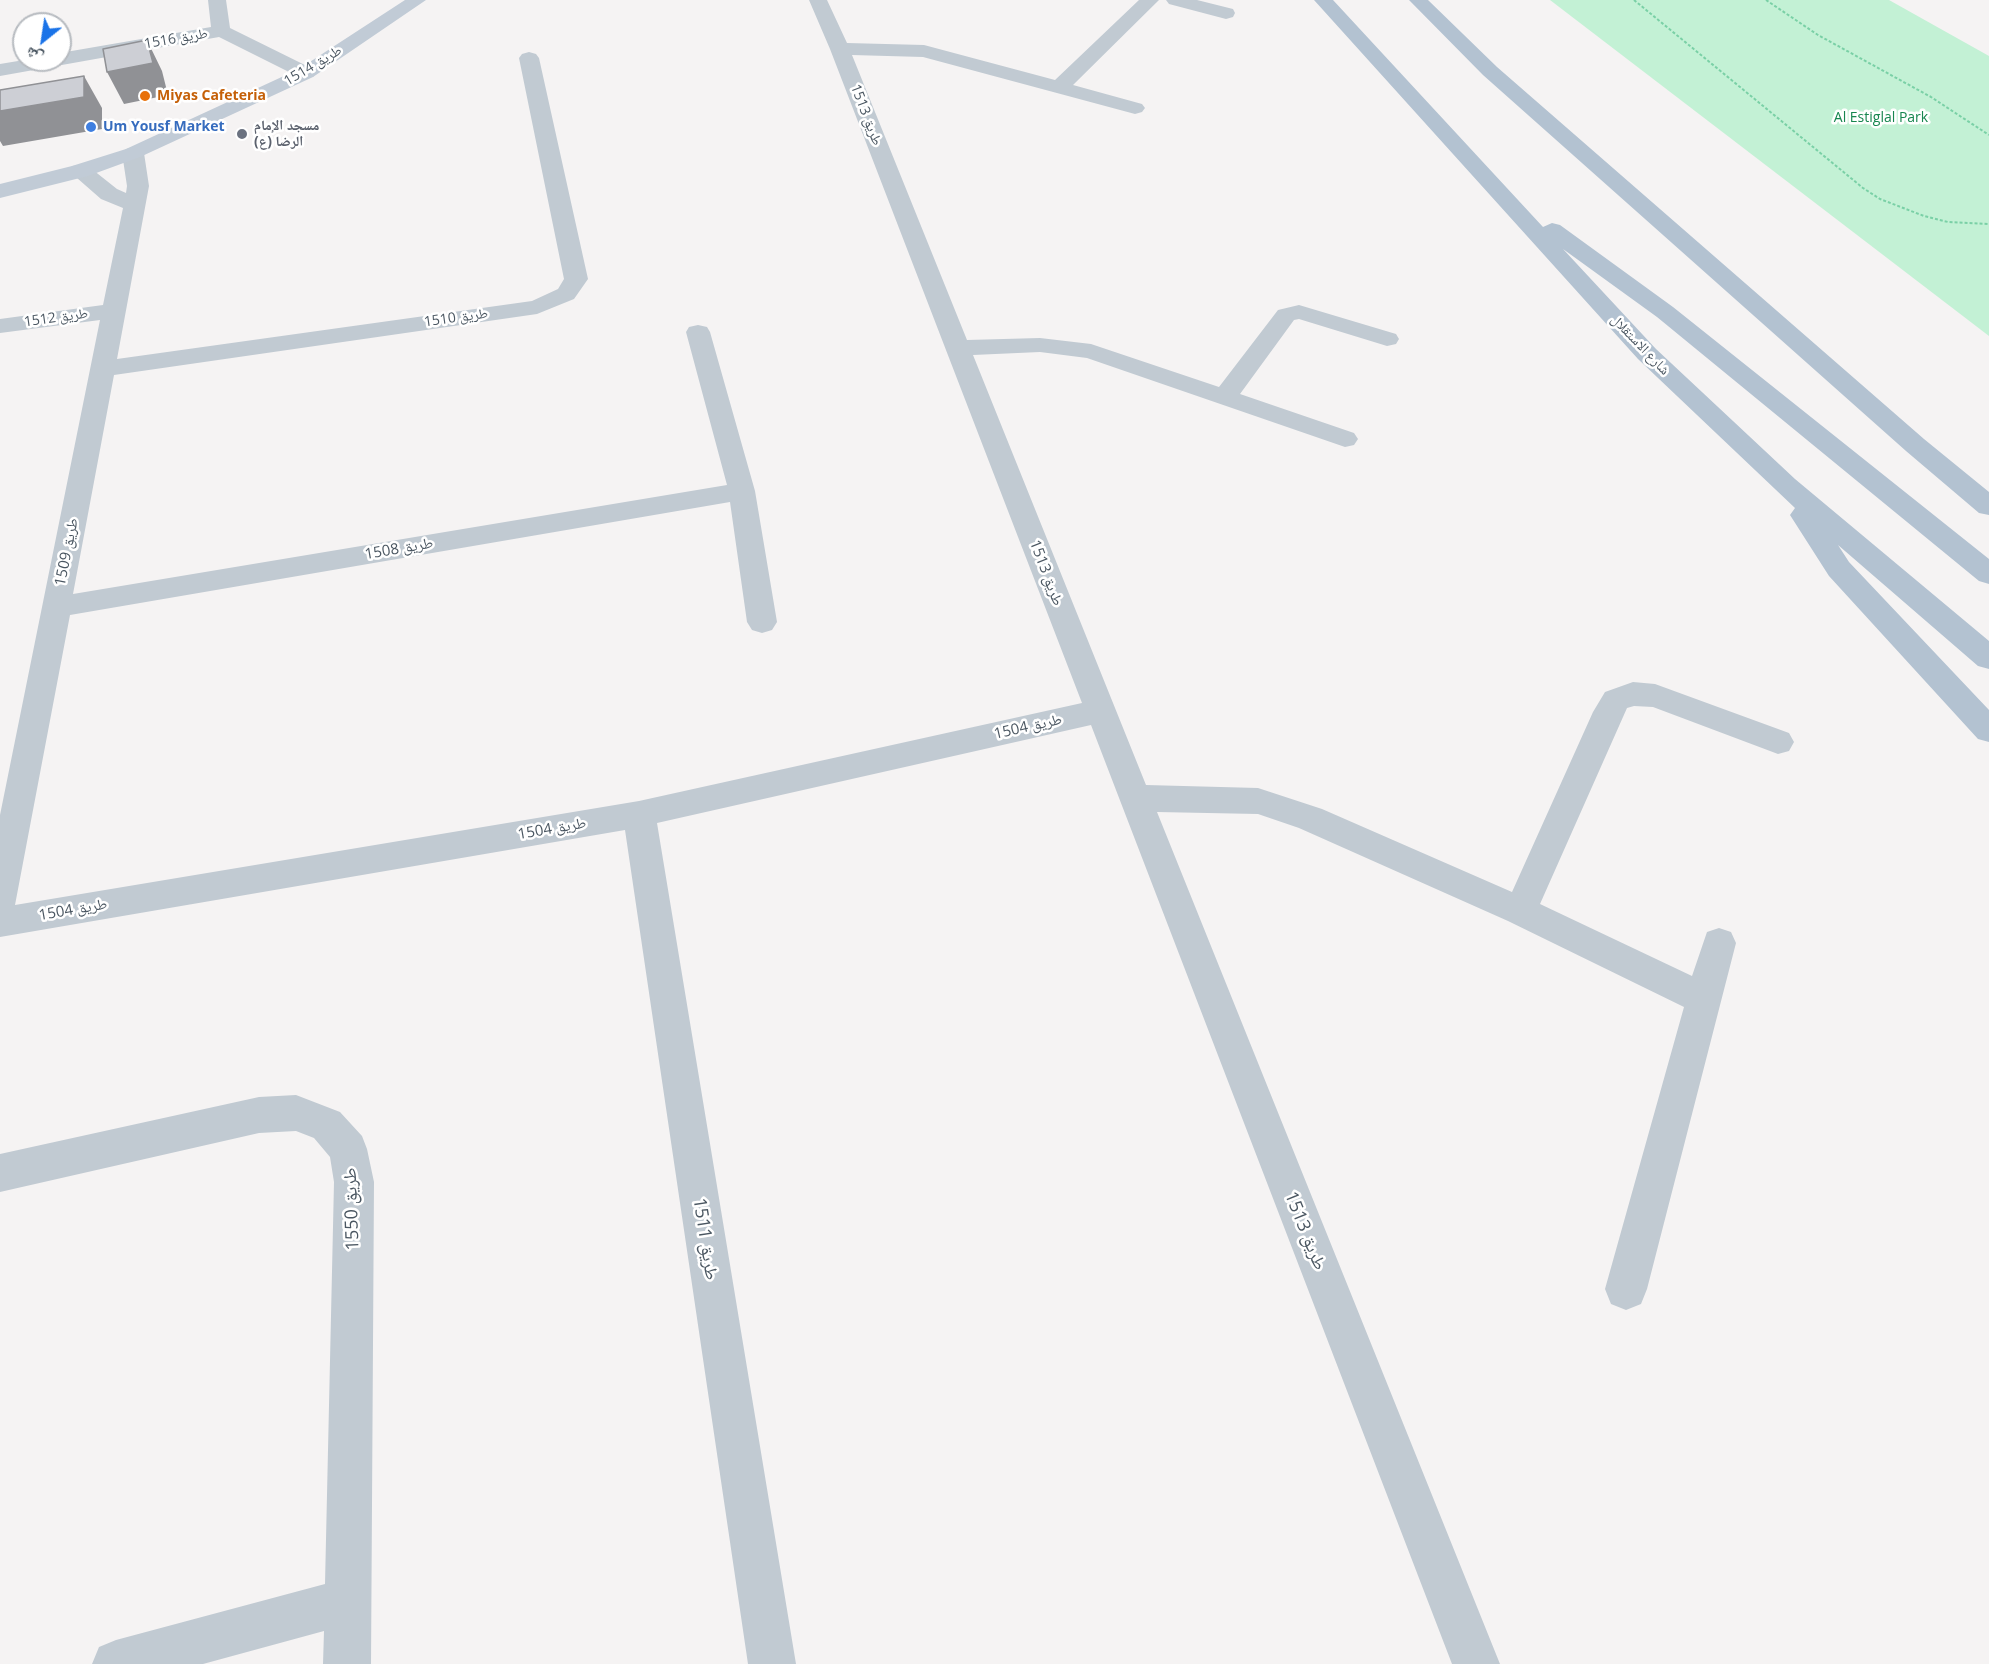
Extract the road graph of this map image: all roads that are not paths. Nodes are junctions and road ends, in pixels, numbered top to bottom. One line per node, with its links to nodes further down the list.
1 (217, 0): 9 (street)
2 (417, 0): 13 (street, طريق 1514)
3 (818, 0): 10 (street, طريق 1513)
4 (1150, 0): 14 (street)
5 (1175, 0): 8 (street)
6 (1323, 0): 18 (main road, شارع الاستقلال)
7 (1418, 0): 29 (main road)
8 (1226, 12)
9 (221, 31): 11 (street, طريق 1516); 13 (street)
10 (840, 49): 14 (street); 25 (street, طريق 1513)
11 (72, 58)
12 (529, 58): 26 (street, طريق 1510)
13 (306, 74): 16 (street, طريق 1514)
14 (1060, 87): 15 (street)
15 (1135, 108)
16 (133, 153): 17 (street, طريق 1514); 20 (street, طريق 1509)
17 (80, 171): 19 (street, طريق 1514); 20 (street)
18 (1490, 185): 30 (main road, شارع الاستقلال); 34 (main road)
19 (0, 191)
20 (133, 204): 21 (street, طريق 1509)
21 (112, 311): 22 (street, طريق 1512); 26 (street, طريق 1509)
22 (0, 326)
23 (698, 332): 32 (street)
24 (1387, 339): 27 (street)
25 (957, 348): 27 (street); 38 (street, طريق 1513)
26 (102, 369): 35 (street, طريق 1509)
27 (1224, 397): 28 (street)
28 (1345, 440)
29 (1915, 445): 31 (main road); 33 (main road)
30 (1785, 485): 37 (main road, شارع الاستقلال); 39 (main road)
31 (1989, 490)
32 (742, 491): 35 (street, طريق 1508); 36 (street)
33 (1989, 507)
34 (1989, 574)
35 (56, 607): 43 (street, طريق 1509)
36 (762, 622)
37 (1989, 658)
38 (1100, 711): 41 (street, طريق 1513); 42 (street, طريق 1504)
39 (1989, 730)
40 (1778, 742): 44 (street)
41 (1134, 798): 44 (street); 54 (street, طريق 1513)
42 (639, 814): 45 (street, طريق 1504); 53 (street, طريق 1511)
43 (0, 900)
44 (1520, 911): 47 (street)
45 (0, 922)
46 (1719, 943): 47 (street)
47 (1704, 999): 49 (street)
48 (0, 1173): 50 (street, طريق 1550)
49 (1626, 1289)
50 (348, 1601): 51 (street); 52 (street, طريق 1550)
51 (116, 1664)
52 (347, 1664)
53 (772, 1664)
54 (1476, 1664)

